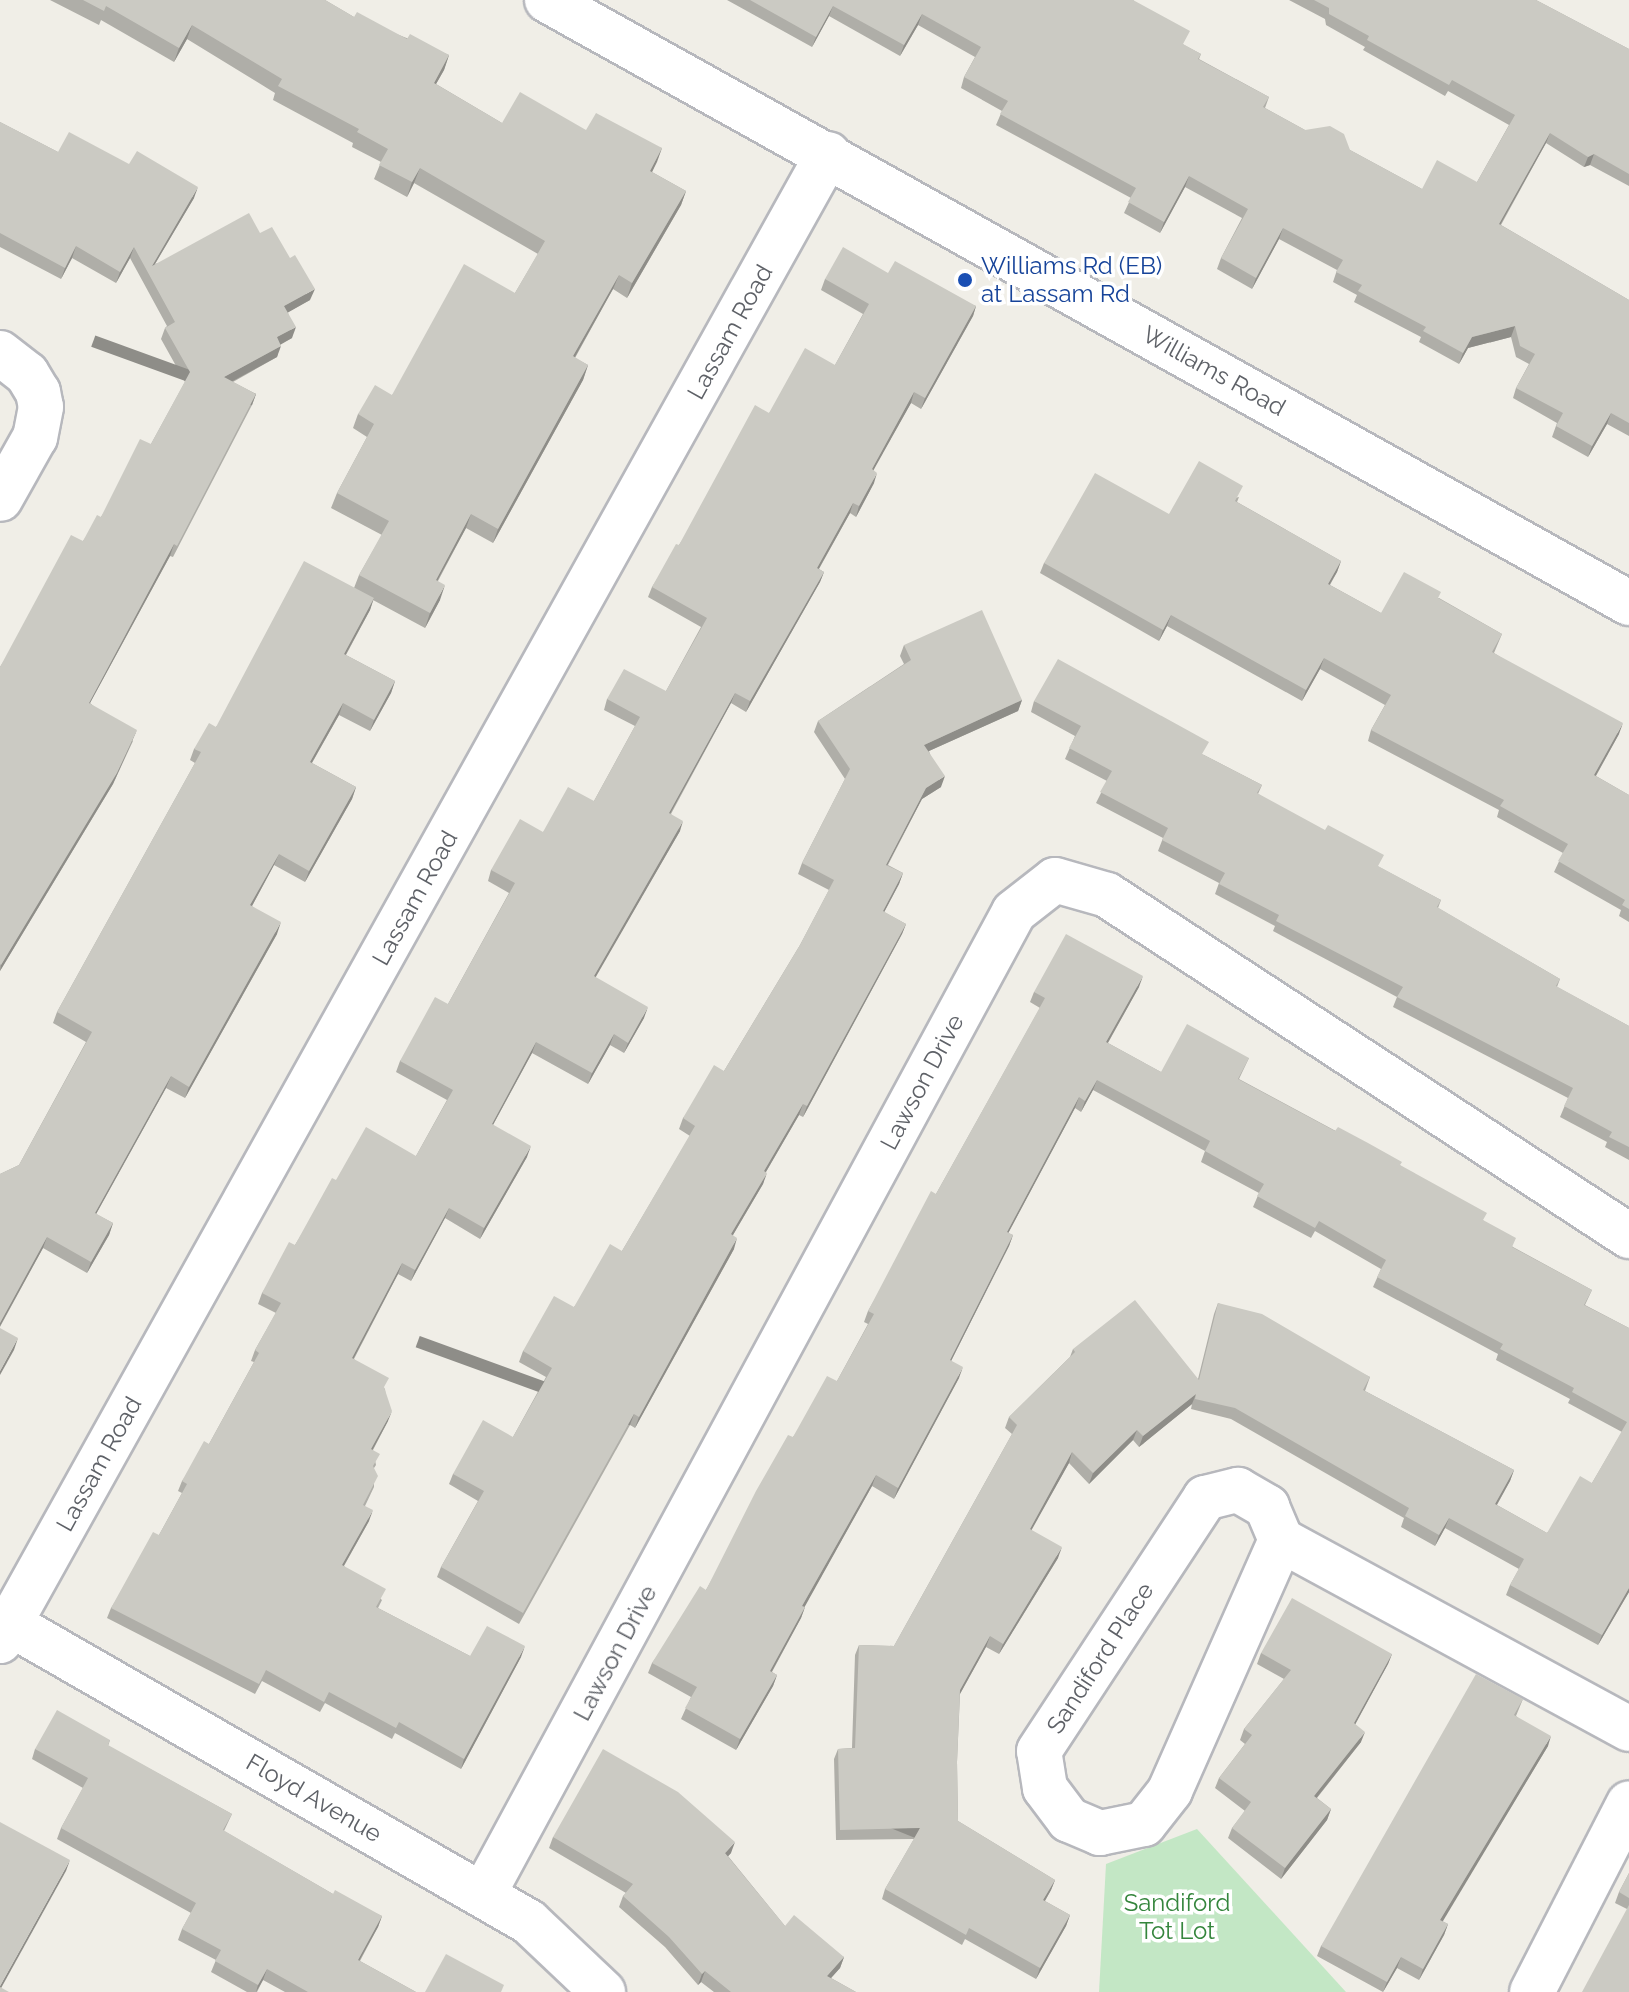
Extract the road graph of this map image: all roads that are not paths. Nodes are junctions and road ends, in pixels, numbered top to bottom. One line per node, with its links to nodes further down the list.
1 (547, 0): 2 (street, Williams Road)
2 (828, 154): 5 (street, Williams Road); 8 (street, Lassam Road)
3 (0, 353): 4 (street)
4 (0, 499)
5 (1629, 603)
6 (1629, 1236): 11 (street, Lawson Drive)
7 (1281, 1540): 7 (street, Sandiford Place); 9 (street)
8 (5, 1632): 11 (street, Floyd Avenue)
9 (1629, 1729)
10 (1629, 1803): 13 (street)
11 (483, 1895): 12 (street, Floyd Avenue)
12 (603, 1992)
13 (1532, 1992)

